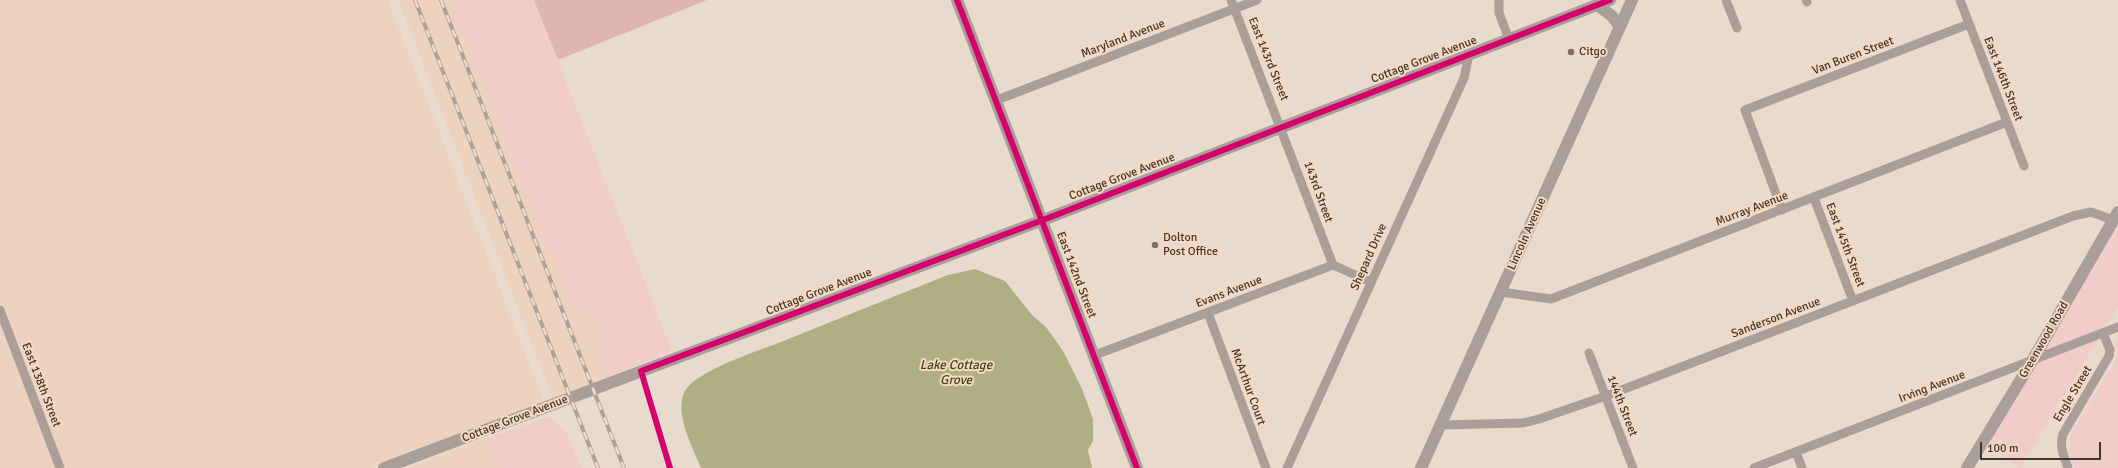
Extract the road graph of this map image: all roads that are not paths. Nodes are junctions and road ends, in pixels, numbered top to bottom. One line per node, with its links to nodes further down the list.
1 (957, 0): 15 (street, East 142nd Street)
2 (1257, 0): 8 (street, Maryland Avenue)
3 (1499, 0): 13 (street)
4 (1610, 0): 9 (street, Cottage Grove Avenue)
5 (1632, 0): 11 (street, Lincoln Avenue)
6 (1726, 0): 12 (street)
7 (1960, 0): 10 (street, East 146th Street)
8 (1233, 4): 15 (street, Maryland Avenue); 17 (street, East 143rd Street)
9 (1597, 5): 11 (street); 13 (street, Cottage Grove Avenue)
10 (1969, 24): 16 (street, East 146th Street); 20 (street, Van Buren Street)
11 (1620, 27): 25 (street, Lincoln Avenue)
12 (1737, 28)
13 (1509, 39): 14 (street, Cottage Grove Avenue)
14 (1469, 55): 17 (street, Cottage Grove Avenue); 24 (street, Shepard Drive)
15 (997, 100): 22 (street, East 142nd Street)
16 (2007, 122): 18 (street, East 146th Street); 19 (street, Murray Avenue)
17 (1281, 126): 22 (street, Cottage Grove Avenue); 23 (street, 143rd Street)
18 (2024, 166)
19 (1814, 198): 20 (street, Murray Avenue); 26 (street, East 145th Street)
20 (1782, 210): 25 (street, Murray Avenue)
21 (2116, 216): 26 (street, Sanderson Avenue); 33 (street, Greenwood Road)
22 (1043, 220): 32 (street, East 142nd Street); 38 (street, Cottage Grove Avenue)
23 (1333, 265): 24 (street); 28 (street, Evans Avenue)
24 (1371, 282): 41 (street, Shepard Drive)
25 (1501, 292): 35 (street, Lincoln Avenue)
26 (1853, 301): 34 (street, Sanderson Avenue)
27 (0, 310): 37 (street, East 138th Street)
28 (1208, 313): 32 (street, Evans Avenue); 40 (street, McArthur Court)
29 (2118, 327): 30 (street, Irving Avenue)
30 (2103, 333): 33 (street, Irving Avenue); 47 (street, Engle Street)
31 (1589, 353): 34 (street, 144th Street)
32 (1095, 355): 39 (street, East 142nd Street)
33 (2032, 361): 36 (street, Irving Avenue); 46 (street, Greenwood Road)
34 (1606, 396): 35 (street, Sanderson Avenue); 43 (street, 144th Street)
35 (1442, 425): 42 (street, Lincoln Avenue)
36 (1796, 452): 44 (street, Irving Avenue); 45 (street)
37 (60, 468)
38 (384, 468)
39 (1137, 468)
40 (1266, 468)
41 (1287, 468)
42 (1421, 468)
43 (1633, 468)
44 (1754, 468)
45 (1802, 468)
46 (1967, 468)
47 (2068, 468)

